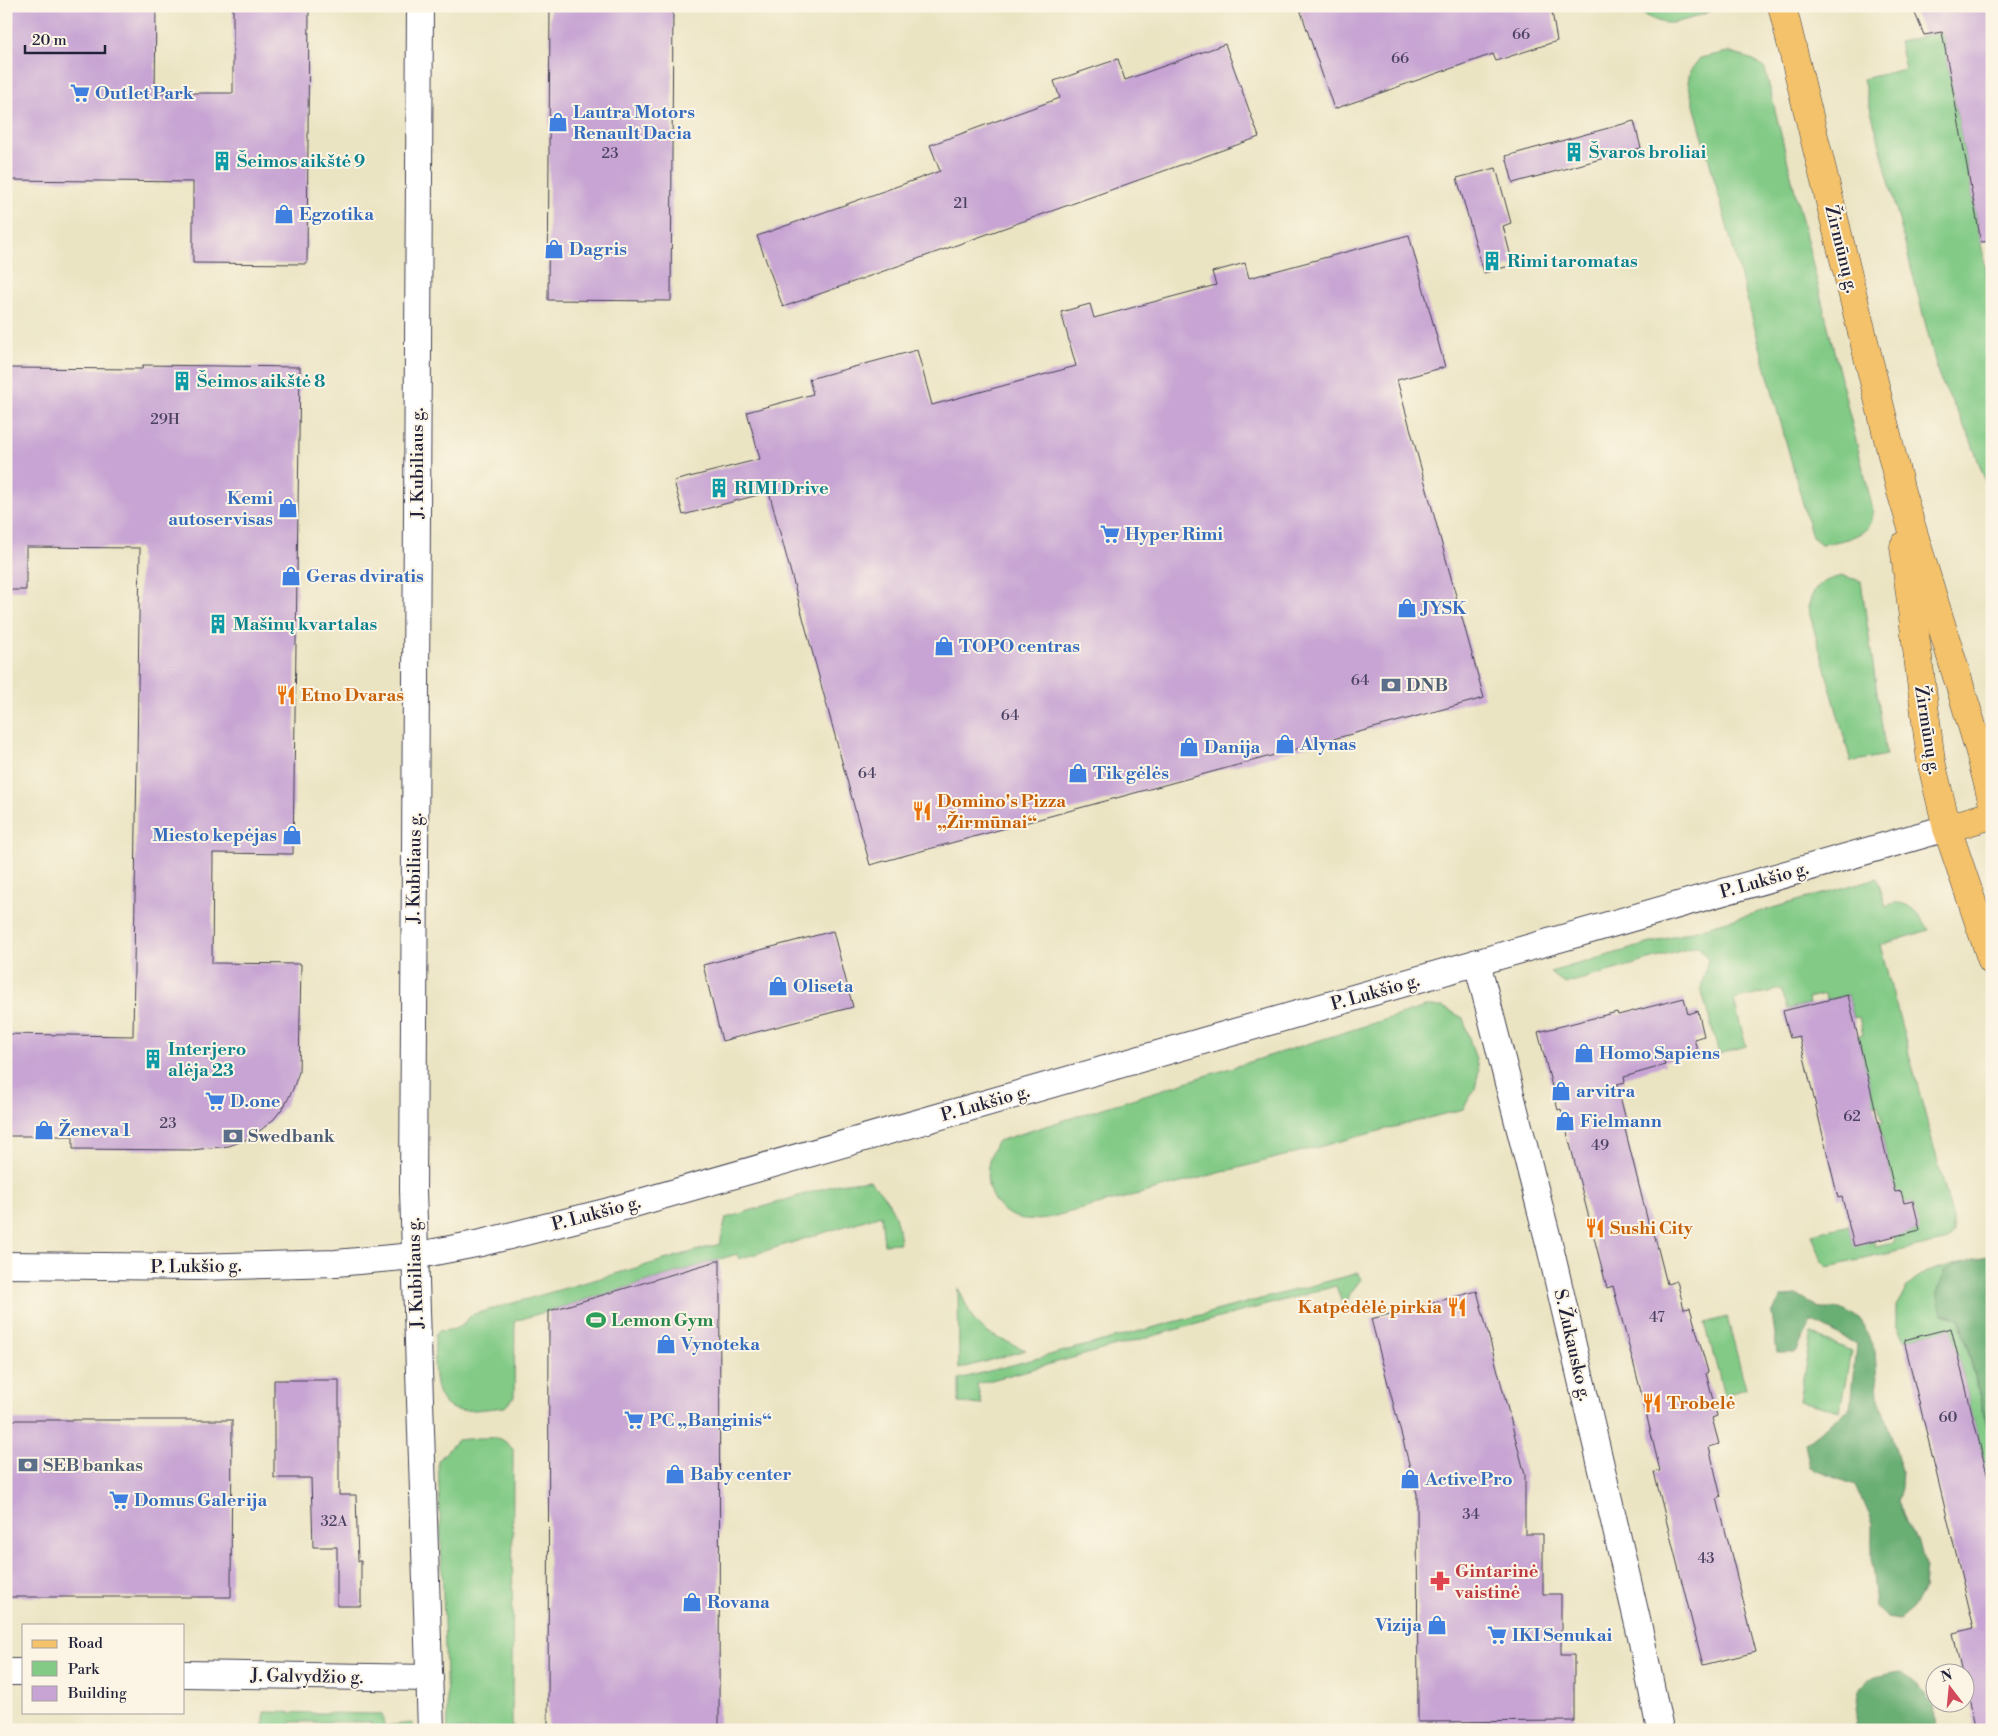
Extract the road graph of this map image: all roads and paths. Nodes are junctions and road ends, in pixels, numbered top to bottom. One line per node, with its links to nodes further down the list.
1 (420, 6): 9 (street, J. Kubiliaus g.)
2 (1782, 6): 3 (main road, Žirmūnų g.)
3 (1901, 492): 4 (main road, Žirmūnų g.); 6 (main road, Žirmūnų g.)
4 (1992, 800)
5 (1992, 815): 6 (main road)
6 (1947, 828): 7 (main road, Žirmūnų g.); 8 (street, P. Lukšio g.)
7 (1992, 961)
8 (1477, 962): 9 (street, P. Lukšio g.); 16 (street, S. Žukausko g.)
9 (414, 1256): 10 (street, P. Lukšio g.); 14 (street, J. Kubiliaus g.)
10 (6, 1265)
11 (6, 1672): 12 (street)
12 (22, 1672)
13 (185, 1674): 14 (street, J. Galvydžio g.)
14 (430, 1678): 15 (street, J. Kubiliaus g.)
15 (431, 1730)
16 (1660, 1730)

